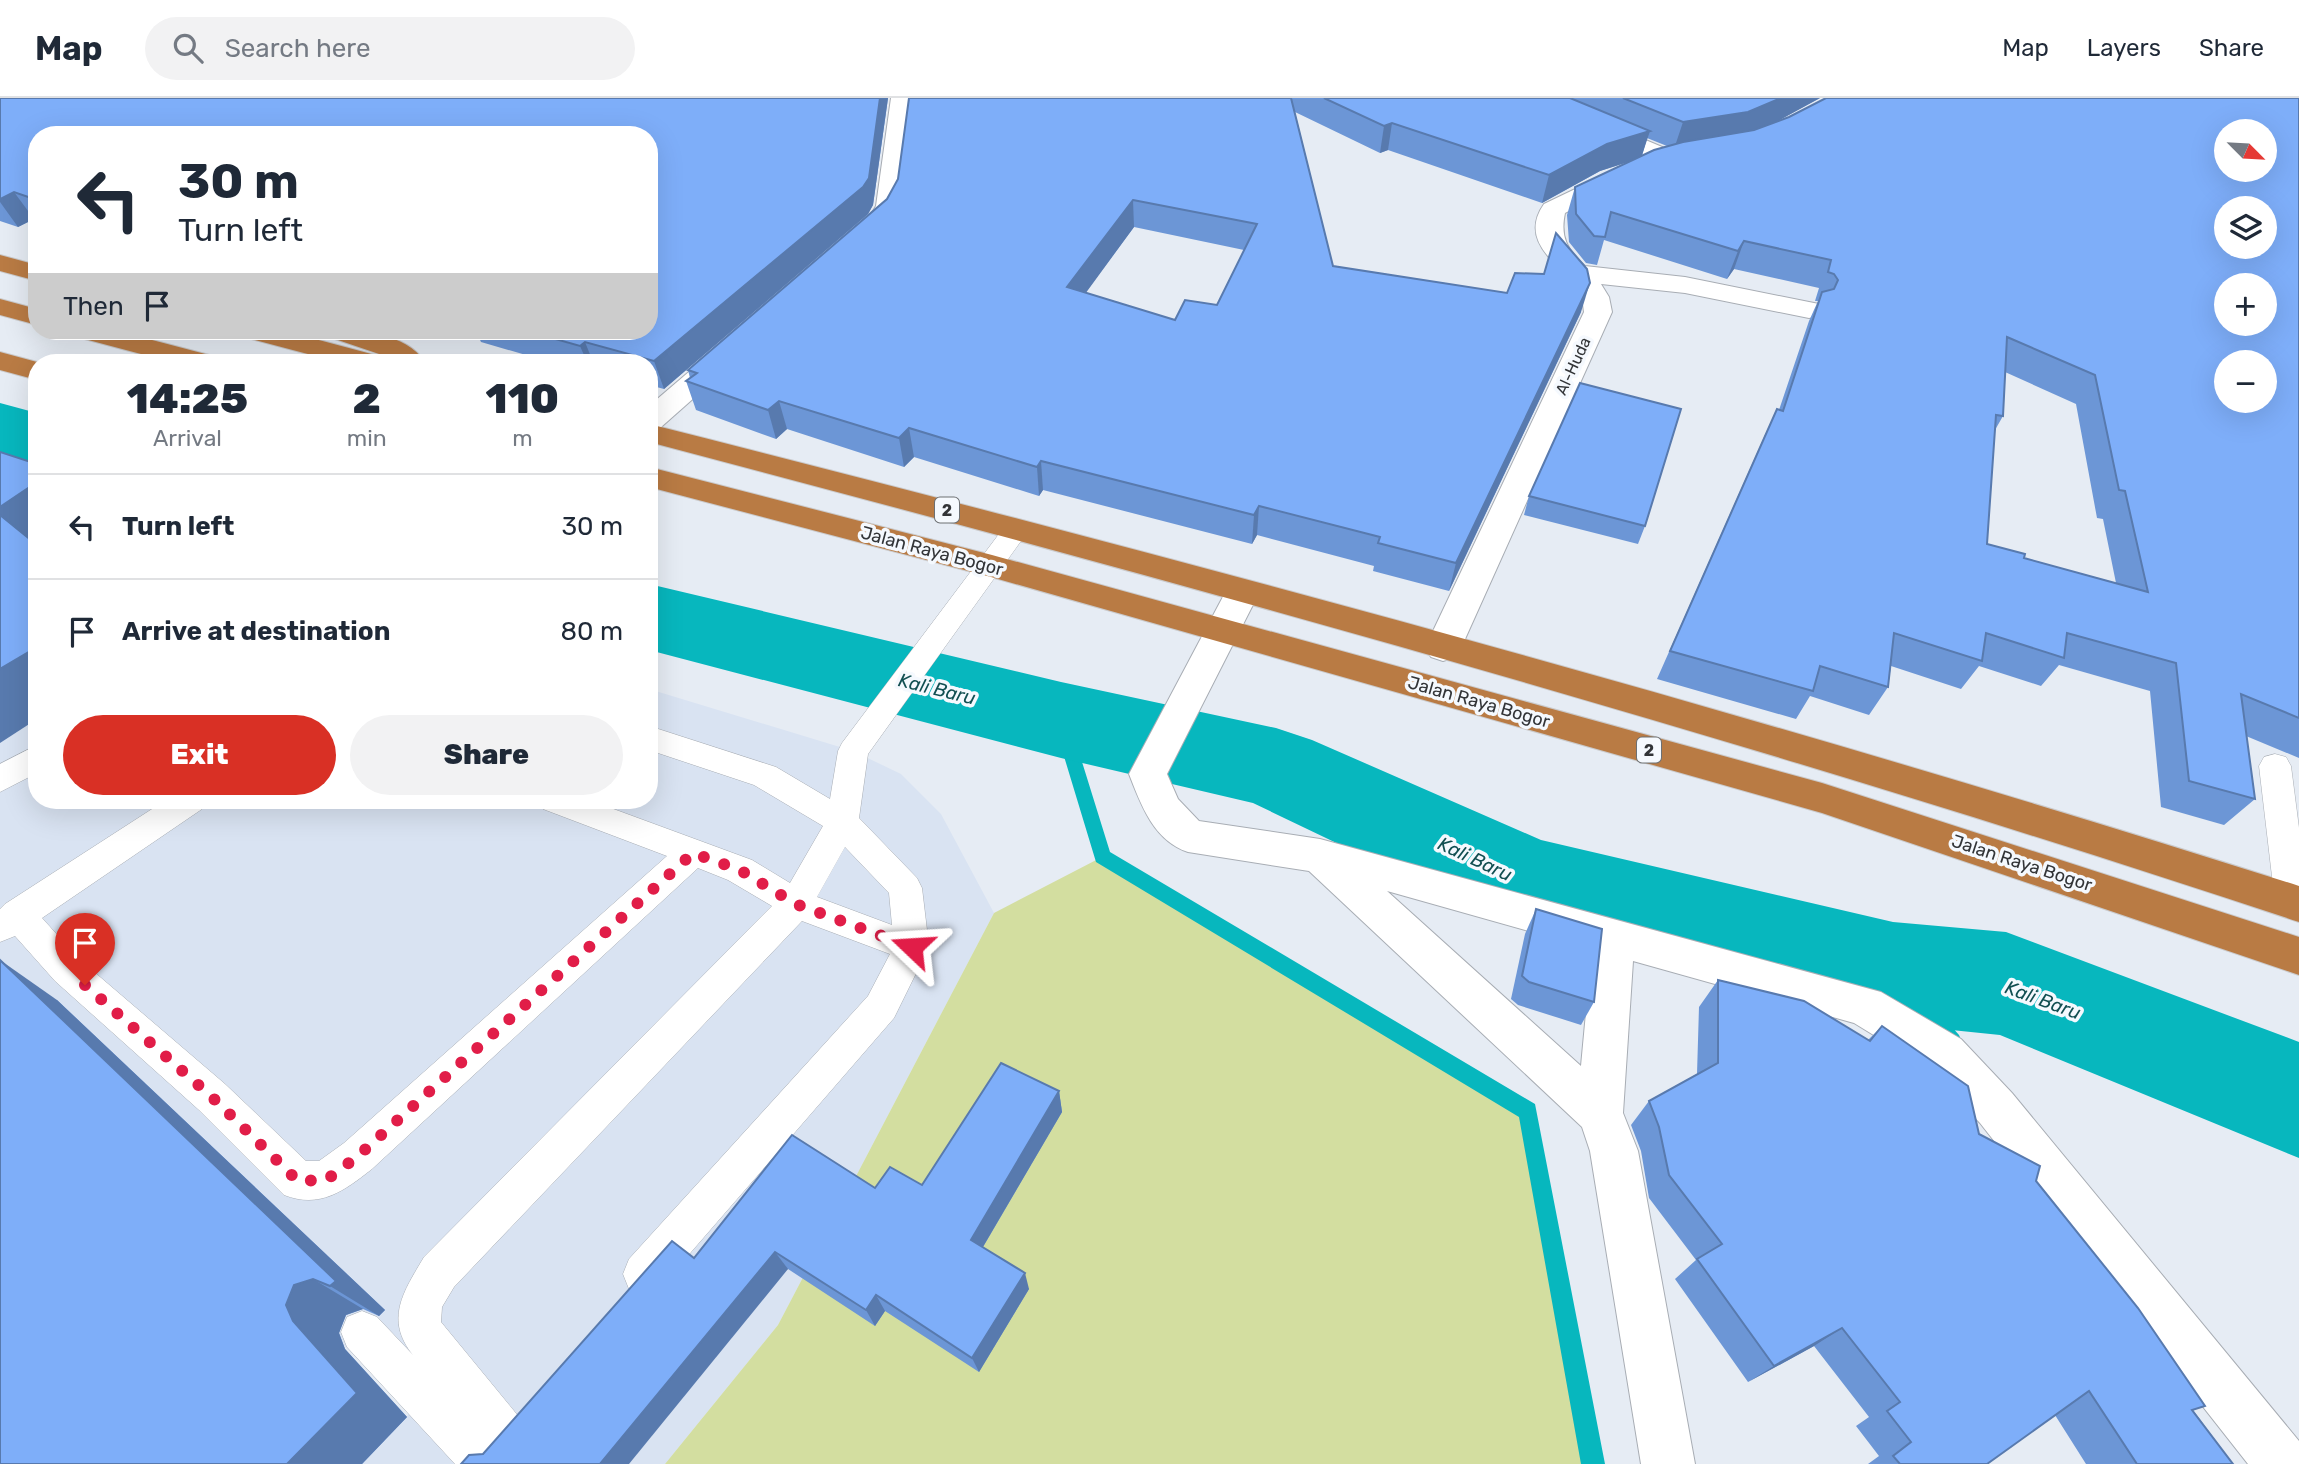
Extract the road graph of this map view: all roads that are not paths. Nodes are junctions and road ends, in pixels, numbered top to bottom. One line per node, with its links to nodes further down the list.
1 (902, 98): 5 (street)
2 (1527, 98): 4 (street)
3 (1724, 152): 4 (street)
4 (1671, 159): 8 (street, Al-Huda)
5 (845, 251)
6 (0, 263): 7 (highway)
7 (28, 271)
8 (1576, 273): 10 (street); 27 (street, Al-Huda)
9 (0, 307): 11 (highway)
10 (1809, 310)
11 (28, 315)
12 (121, 340): 15 (highway)
13 (332, 341): 16 (highway); 17 (highway)
14 (742, 341): 20 (street)
15 (173, 354)
16 (355, 354)
17 (400, 354)
18 (0, 361): 19 (highway)
19 (28, 369)
20 (658, 414)
21 (658, 435): 23 (highway, 2)
22 (658, 479): 24 (highway, Jalan Raya Bogor / 2)
23 (1017, 528): 24 (lane); 25 (highway, 2)
24 (992, 566): 26 (highway, Jalan Raya Bogor / 2); 34 (lane)
25 (1243, 591): 26 (street); 27 (highway, 2)
26 (1222, 630): 36 (street); 42 (highway, Jalan Raya Bogor / 2)
27 (1443, 648): 37 (highway, 2)
28 (658, 740): 34 (lane)
29 (28, 763): 31 (lane)
30 (2275, 766): 37 (lane)
31 (0, 780)
32 (177, 809): 39 (lane)
33 (578, 809): 35 (lane)
34 (842, 822): 38 (lane); 41 (lane)
35 (693, 853): 38 (lane); 39 (lane)
36 (1320, 856): 40 (street); 43 (street)
37 (2295, 903)
38 (796, 904): 41 (lane); 47 (lane)
39 (8, 921)
40 (1614, 936): 43 (street); 49 (street)
41 (912, 947): 44 (lane)
42 (2299, 956)
43 (1600, 1113): 48 (street)
44 (623, 1298)
45 (362, 1332): 47 (lane)
46 (531, 1402): 47 (lane)
47 (486, 1452)
48 (1668, 1464)
49 (2283, 1464)

